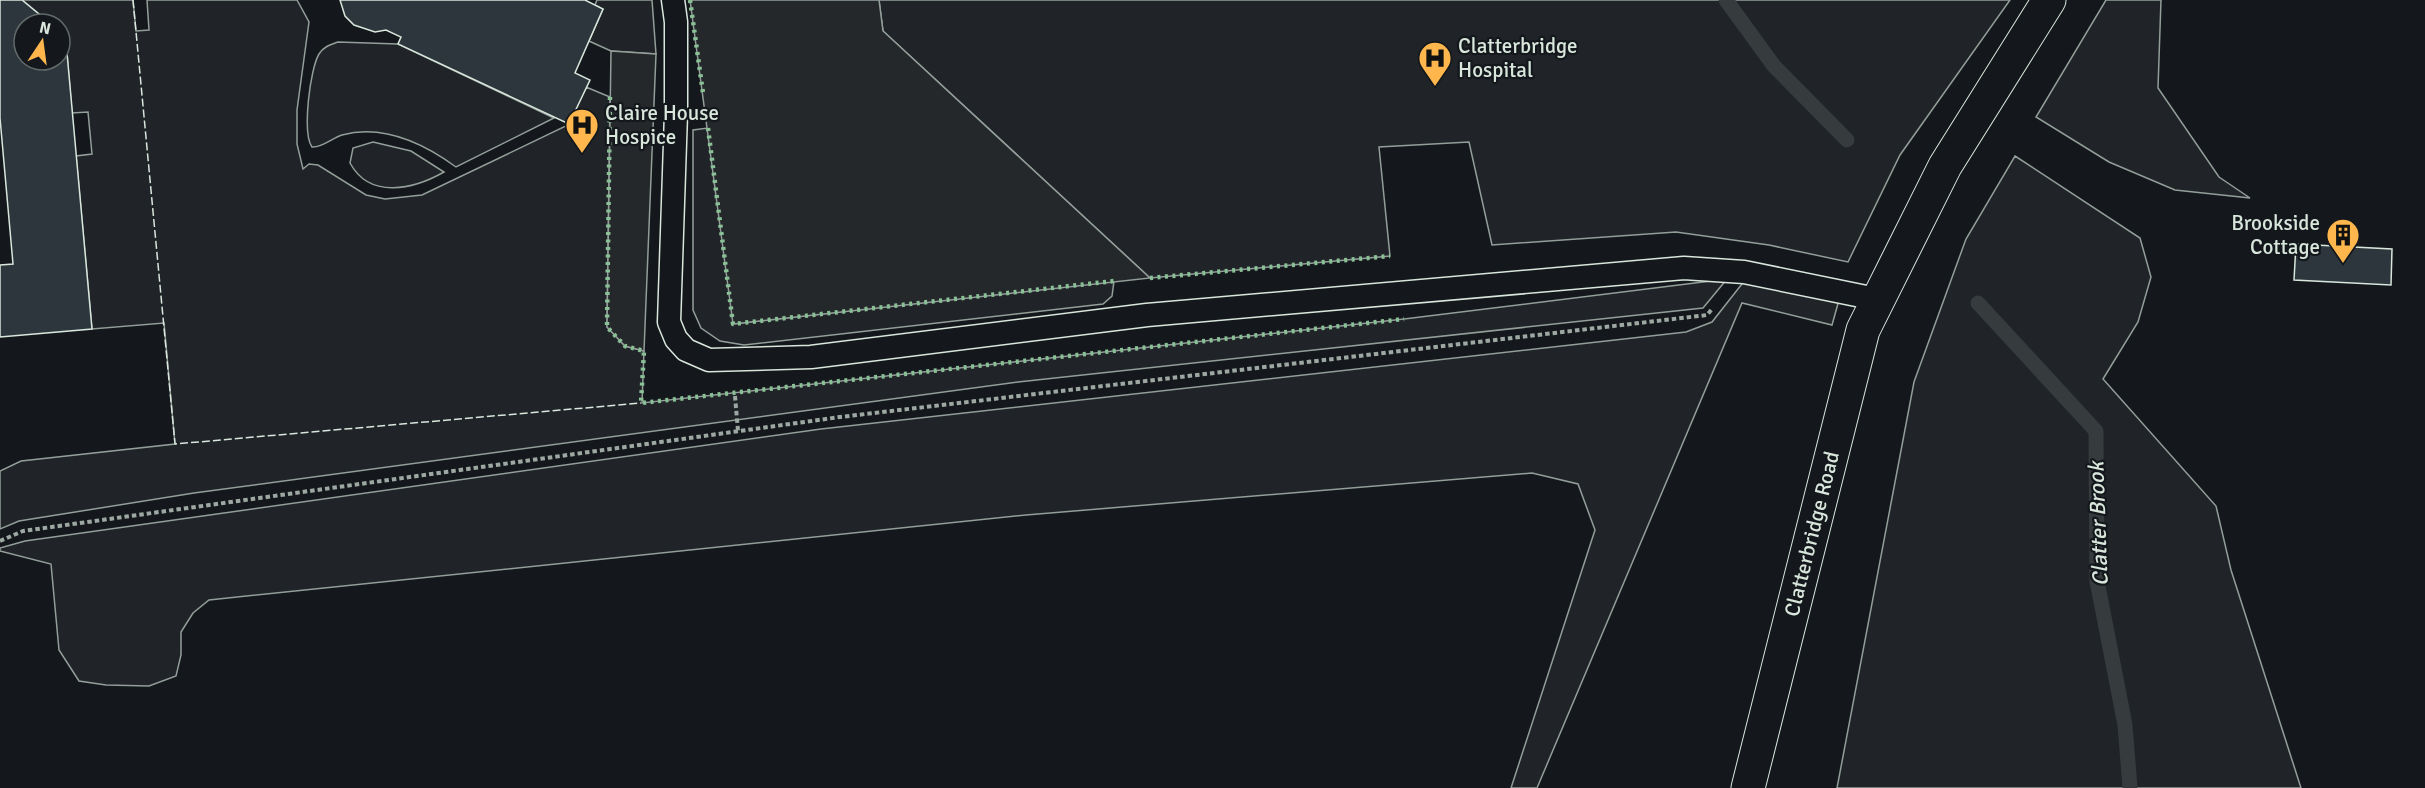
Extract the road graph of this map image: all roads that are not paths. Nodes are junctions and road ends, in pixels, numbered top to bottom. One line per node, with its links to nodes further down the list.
1 (673, 0): 3 (lane)
2 (2049, 0): 3 (main road, Clatterbridge Road)
3 (1880, 291): 4 (main road, Clatterbridge Road)
4 (1748, 788)

